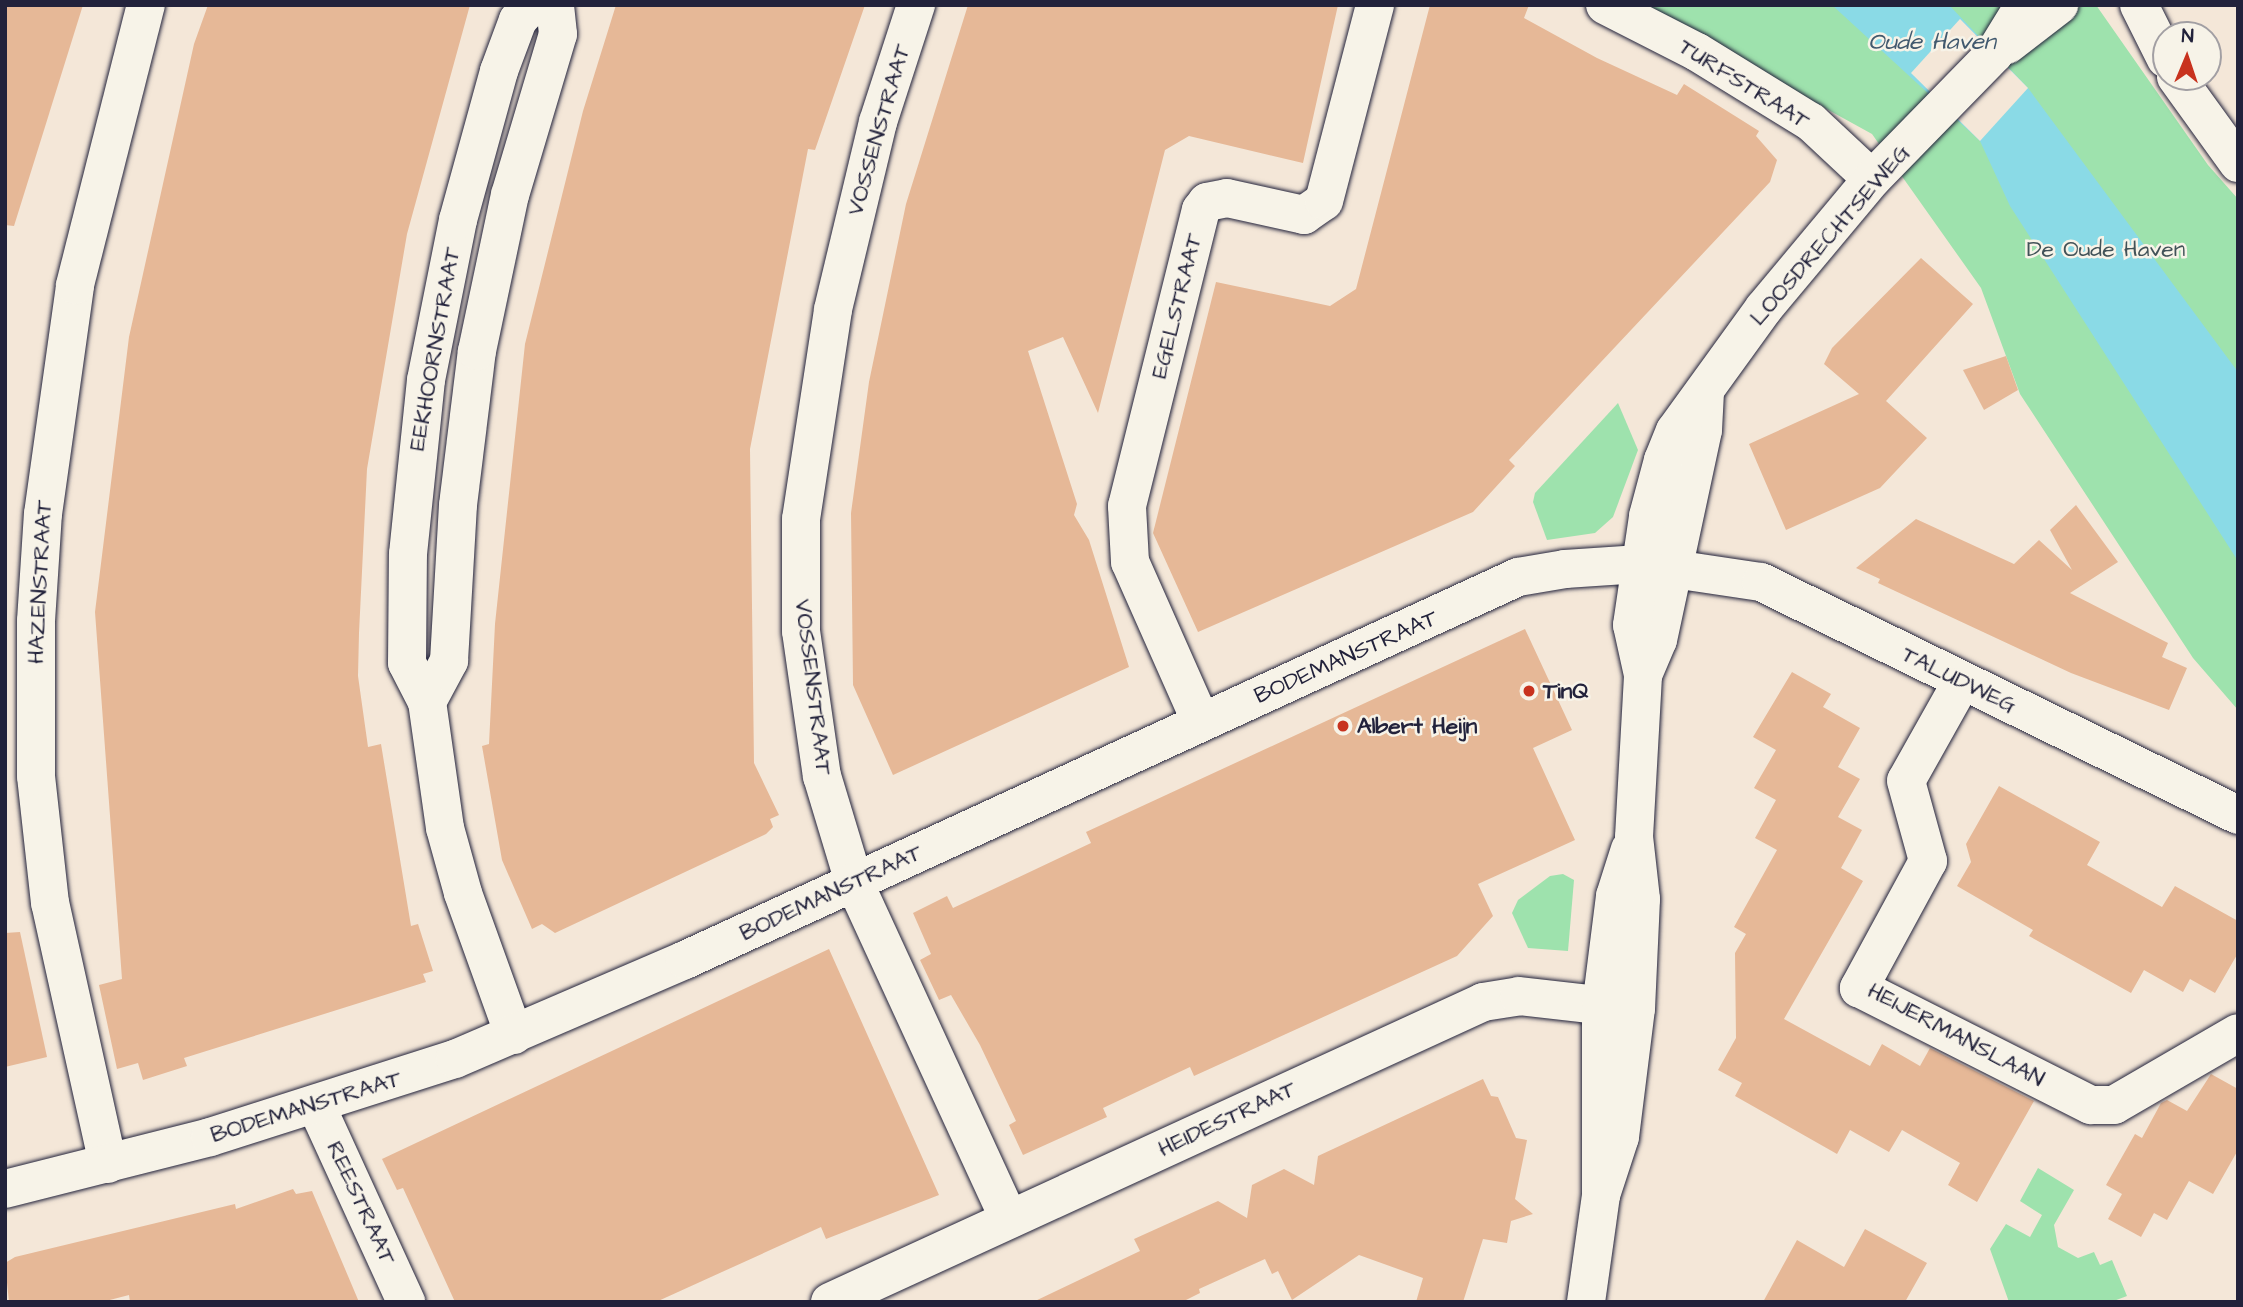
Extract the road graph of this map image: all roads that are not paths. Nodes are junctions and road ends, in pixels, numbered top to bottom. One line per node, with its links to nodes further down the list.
1 (146, 5): 25 (street, HAZENSTRAAT)
2 (533, 5): 17 (street, EEKHOORNSTRAAT)
3 (555, 5): 17 (street, EEKHOORNSTRAAT)
4 (916, 5): 20 (street, VOSSENSTRAAT)
5 (1375, 5): 18 (street, EGELSTRAAT)
6 (1605, 5): 14 (street, TURFSTRAAT)
7 (2024, 5): 11 (street, LOOSDRECHTSEWEG)
8 (2059, 5): 11 (street, LOOSDRECHTSEWEG)
9 (2138, 5): 10 (street)
10 (2152, 32)
11 (1994, 54): 14 (street, LOOSDRECHTSEWEG)
12 (2186, 91): 13 (street)
13 (2238, 163)
14 (1872, 178): 15 (street, LOOSDRECHTSEWEG)
15 (1656, 566): 16 (street, TALUDWEG); 18 (street, BODEMANSTRAAT); 21 (street, LOOSDRECHTSEWEG)
16 (1961, 683): 19 (street, TALUDWEG); 22 (street, HEIJERMANSLAAN)
17 (427, 702): 23 (street, EEKHOORNSTRAAT)
18 (1201, 722): 20 (street, BODEMANSTRAAT)
19 (2238, 815)
20 (854, 882): 23 (street, BODEMANSTRAAT); 27 (street, VOSSENSTRAAT)
21 (1619, 1008): 27 (street, HEIDESTRAAT); 30 (street, LOOSDRECHTSEWEG)
22 (2238, 1033)
23 (514, 1035): 24 (street, BODEMANSTRAAT)
24 (316, 1105): 25 (street, BODEMANSTRAAT); 28 (street, REESTRAAT)
25 (108, 1164): 26 (street, BODEMANSTRAAT)
26 (5, 1189)
27 (1009, 1219): 29 (street, HEIDESTRAAT)
28 (406, 1302)
29 (830, 1302)
30 (1586, 1302)

